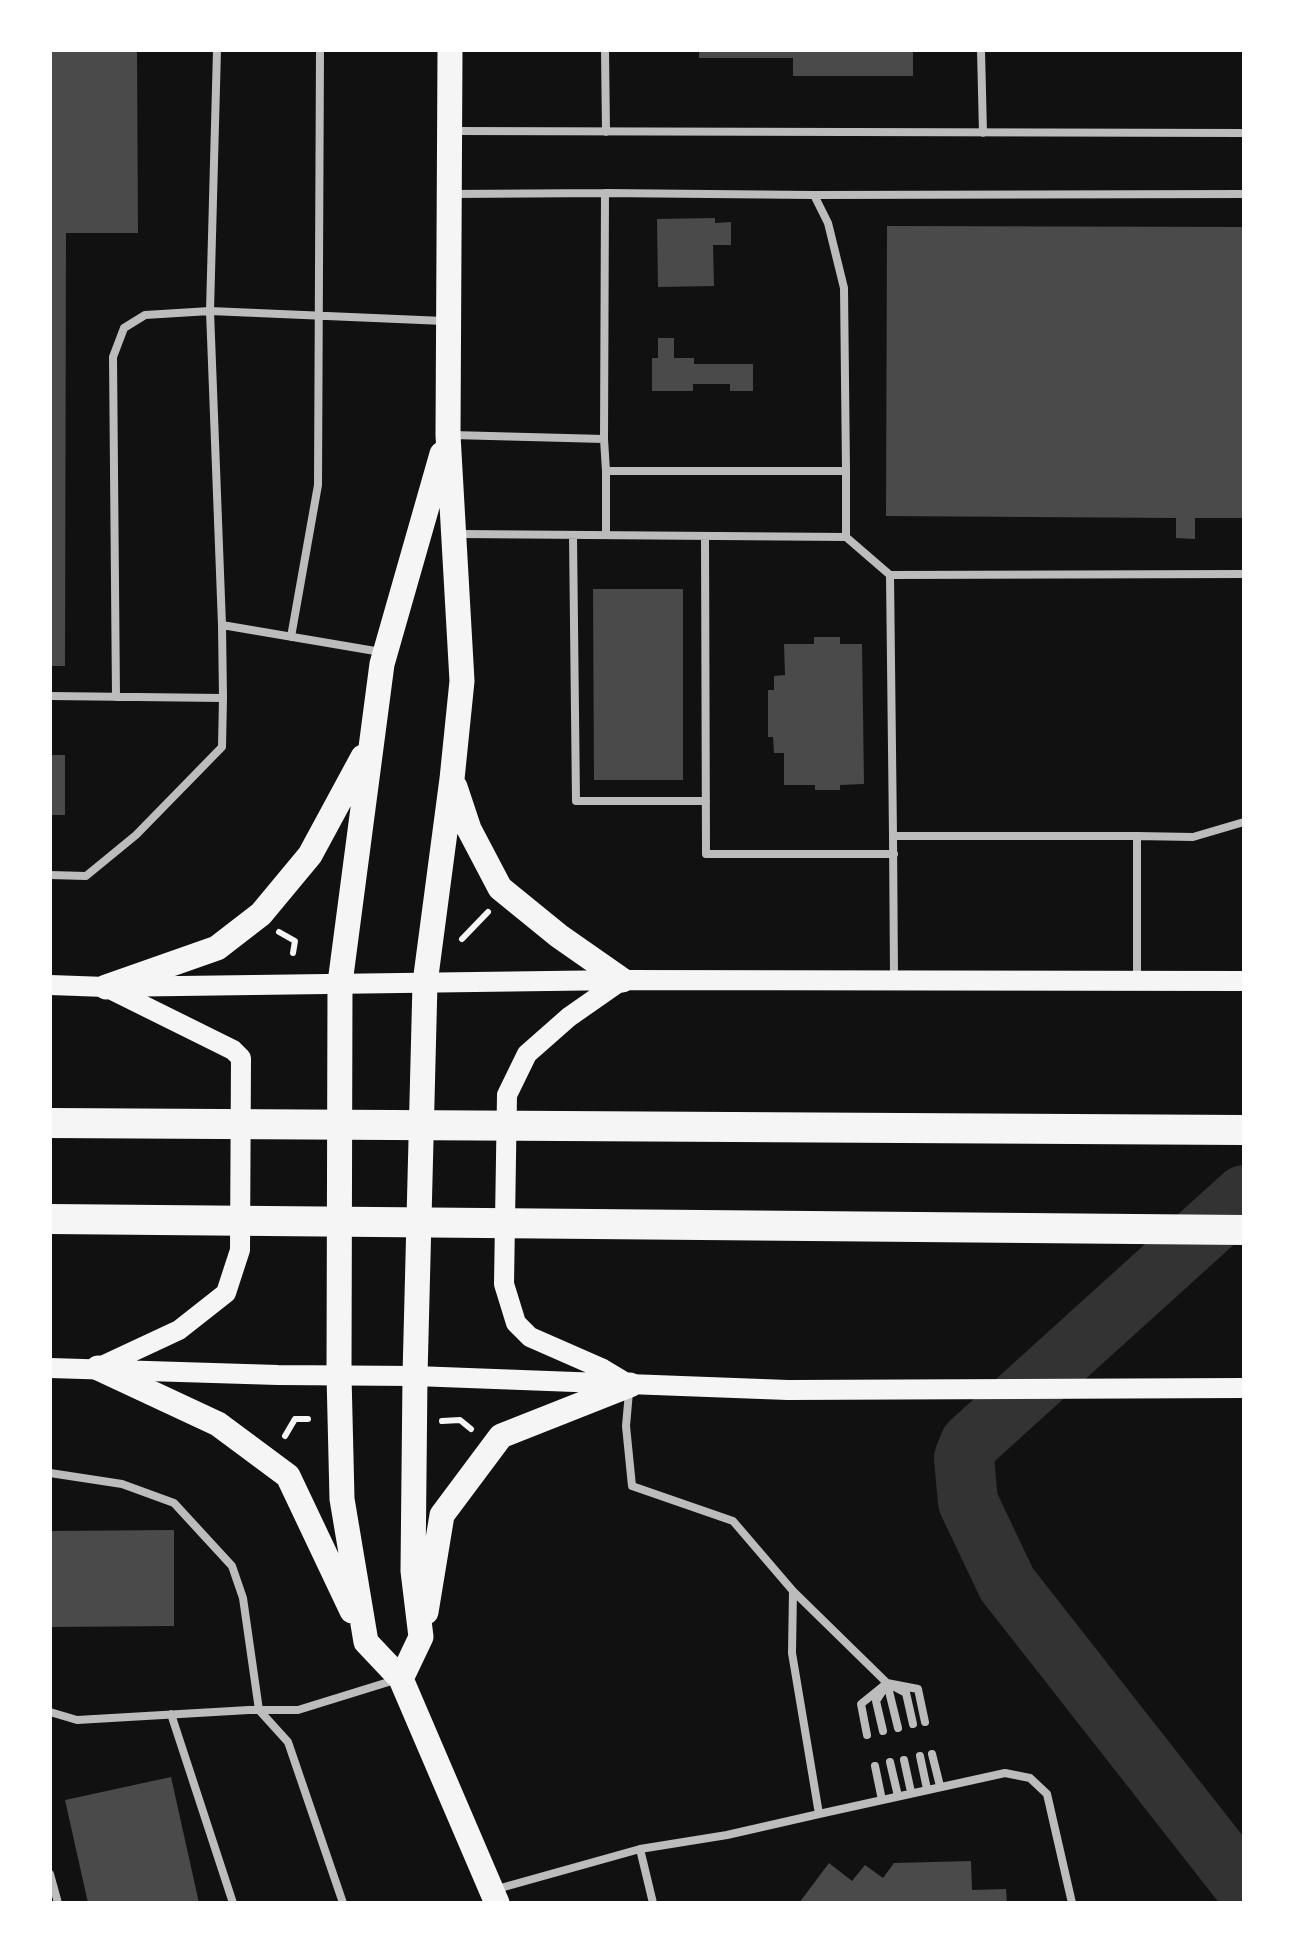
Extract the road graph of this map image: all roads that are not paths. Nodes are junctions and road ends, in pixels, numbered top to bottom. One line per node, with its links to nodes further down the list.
1 (217, 50): 14 (lane)
2 (320, 50): 15 (lane)
3 (450, 50): 6 (main road)
4 (605, 50): 7 (lane)
5 (981, 50): 8 (lane)
6 (450, 131): 7 (lane); 11 (main road)
7 (606, 132): 8 (lane)
8 (982, 133): 9 (lane)
9 (1244, 134)
10 (605, 193): 11 (lane); 13 (lane); 18 (lane)
11 (450, 194): 16 (main road)
12 (1244, 194): 13 (lane)
13 (814, 196): 19 (lane)
14 (210, 311): 15 (lane); 28 (lane); 32 (lane)
15 (319, 316): 16 (lane); 29 (lane)
16 (448, 322): 17 (main road)
17 (448, 435): 18 (lane); 21 (main road); 30 (main road)
18 (604, 439): 20 (lane)
19 (846, 470): 20 (lane); 25 (lane)
20 (606, 471): 23 (lane)
21 (453, 534): 22 (lane); 35 (main road)
22 (573, 535): 23 (lane); 36 (lane)
23 (606, 536): 24 (lane)
24 (705, 536): 25 (lane); 36 (lane)
25 (846, 536): 27 (lane)
26 (1244, 574): 27 (lane)
27 (890, 575): 38 (lane)
28 (222, 625): 29 (lane); 33 (lane)
29 (291, 637): 30 (lane)
30 (386, 653): 34 (main road)
31 (50, 696): 32 (lane)
32 (116, 697): 33 (lane)
33 (222, 698): 41 (lane)
34 (372, 740): 43 (main road); 49 (main road)
35 (452, 779): 42 (main road); 44 (main road)
36 (706, 800): 40 (lane)
37 (1244, 822): 39 (lane)
38 (894, 836): 39 (lane); 40 (lane)
39 (1137, 836): 46 (lane)
40 (894, 854): 45 (lane)
41 (50, 875)
42 (622, 980): 44 (main road); 45 (main road); 58 (main road)
43 (340, 982): 44 (main road); 49 (main road); 56 (main road)
44 (426, 982): 57 (main road)
45 (894, 982): 46 (main road)
46 (1137, 982): 47 (main road)
47 (1238, 982)
48 (50, 985): 49 (main road)
49 (106, 987): 55 (main road)
50 (50, 1123): 51 (highway)
51 (1244, 1130)
52 (50, 1220): 53 (highway)
53 (1244, 1230)
54 (50, 1368): 55 (main road)
55 (98, 1368): 56 (main road); 63 (main road)
56 (339, 1375): 57 (main road); 63 (main road)
57 (414, 1376): 58 (main road); 62 (main road)
58 (630, 1386): 59 (main road); 61 (lane); 62 (main road)
59 (1244, 1388)
60 (50, 1473): 66 (lane)
61 (794, 1591): 65 (lane); 84 (lane)
62 (422, 1637): 64 (main road)
63 (366, 1642): 64 (main road)
64 (401, 1678): 66 (lane); 87 (main road)
65 (887, 1683): 69 (lane); 70 (lane); 71 (lane); 72 (lane); 73 (lane)
66 (259, 1710): 68 (lane); 90 (lane)
67 (50, 1712): 68 (lane)
68 (171, 1714): 89 (lane)
69 (925, 1722)
70 (913, 1724)
71 (898, 1728)
72 (883, 1731)
73 (867, 1734)
74 (932, 1754): 79 (lane)
75 (920, 1756): 80 (lane)
76 (904, 1760): 81 (lane)
77 (890, 1762): 82 (lane)
78 (875, 1766): 83 (lane)
79 (940, 1786): 80 (lane); 92 (lane)
80 (927, 1789): 81 (lane)
81 (911, 1792): 82 (lane)
82 (898, 1796): 83 (lane)
83 (882, 1800): 84 (lane)
84 (819, 1814): 85 (lane)
85 (640, 1849): 87 (lane); 91 (lane)
86 (50, 1874): 88 (lane)
87 (495, 1897)
88 (58, 1903)
89 (233, 1903)
90 (343, 1903)
91 (654, 1903)
92 (1072, 1903)

